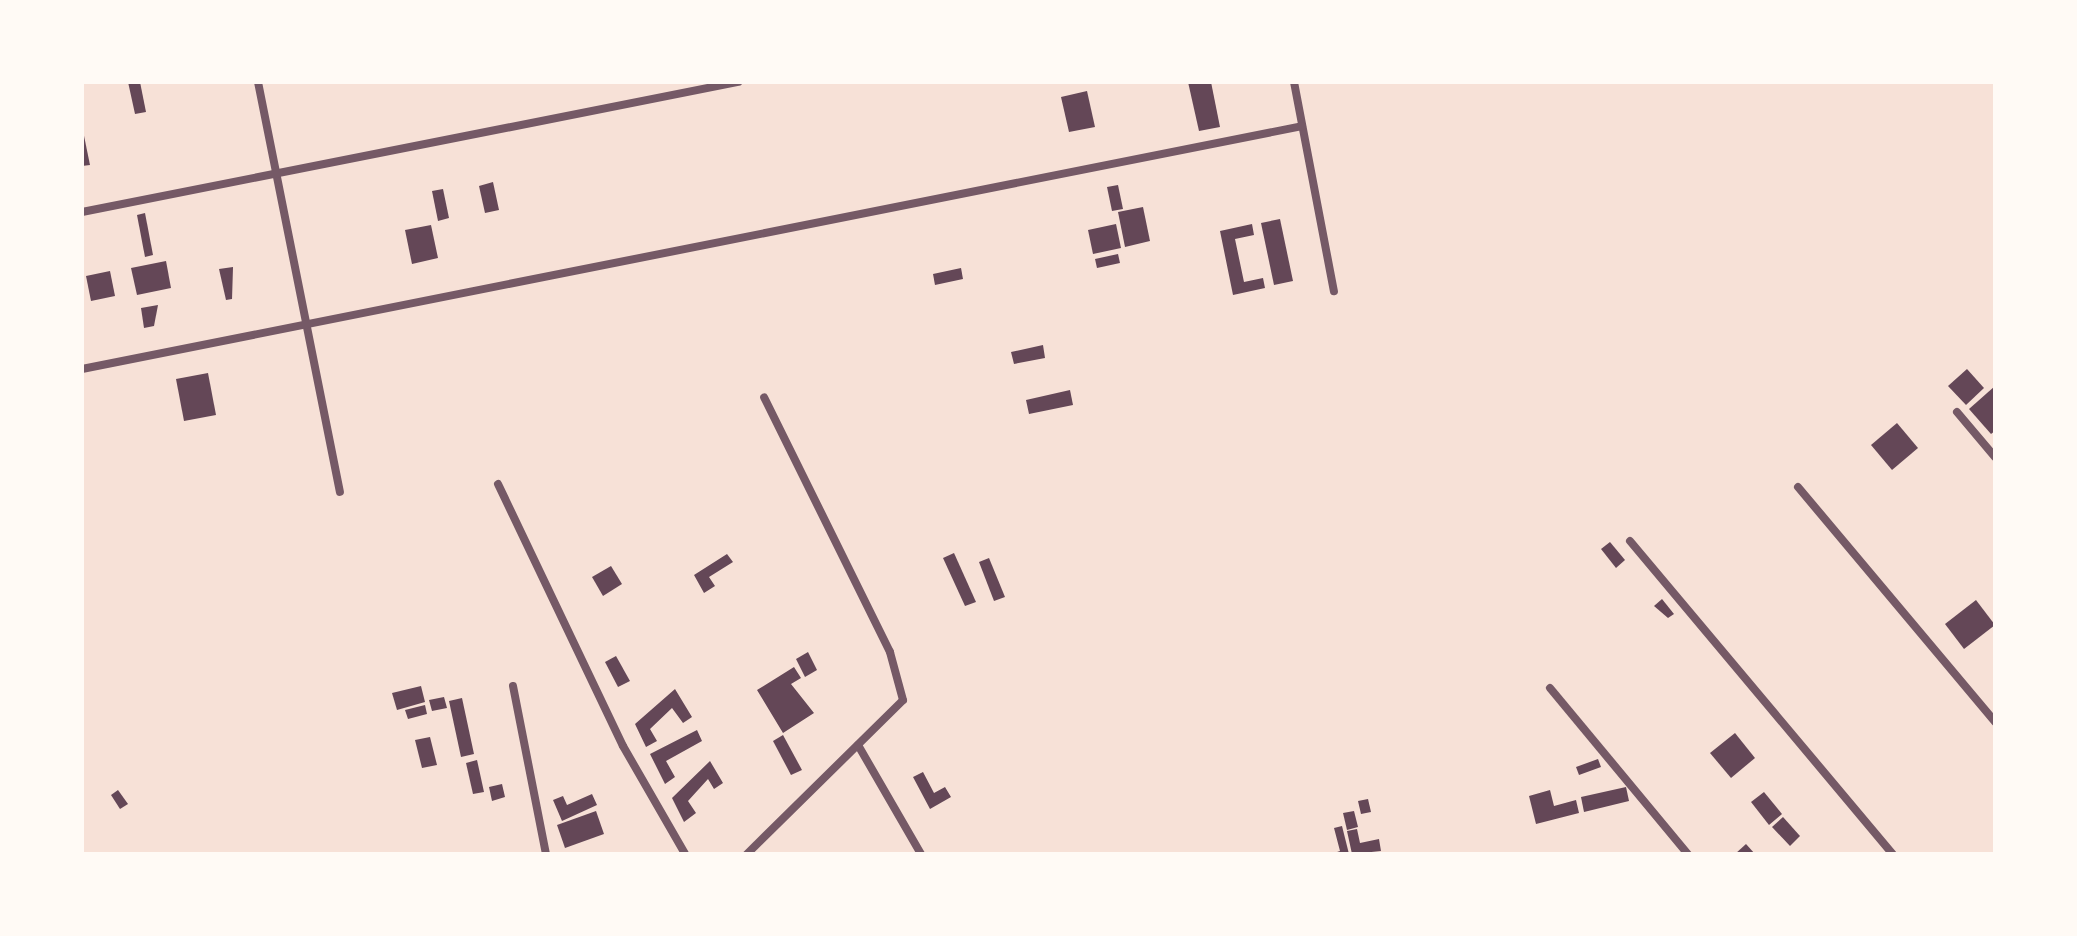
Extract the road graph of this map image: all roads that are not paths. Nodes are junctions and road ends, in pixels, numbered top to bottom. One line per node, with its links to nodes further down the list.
1 (258, 82): 5 (street)
2 (738, 82): 5 (street)
3 (1294, 82): 4 (street)
4 (1302, 126): 7 (street); 8 (street)
5 (276, 173): 6 (street); 8 (street)
6 (82, 212)
7 (1334, 291)
8 (306, 324): 9 (street); 15 (street)
9 (82, 369)
10 (764, 397): 20 (street)
11 (1957, 412): 12 (street)
12 (1995, 457)
13 (498, 484): 22 (street)
14 (1798, 487): 19 (street)
15 (340, 492)
16 (1630, 541): 26 (street)
17 (513, 686): 21 (street)
18 (1550, 688): 25 (street)
19 (1995, 722)
20 (858, 745): 23 (street); 24 (street)
21 (546, 854)
22 (685, 854)
23 (747, 854)
24 (921, 854)
25 (1688, 854)
26 (1893, 854)

